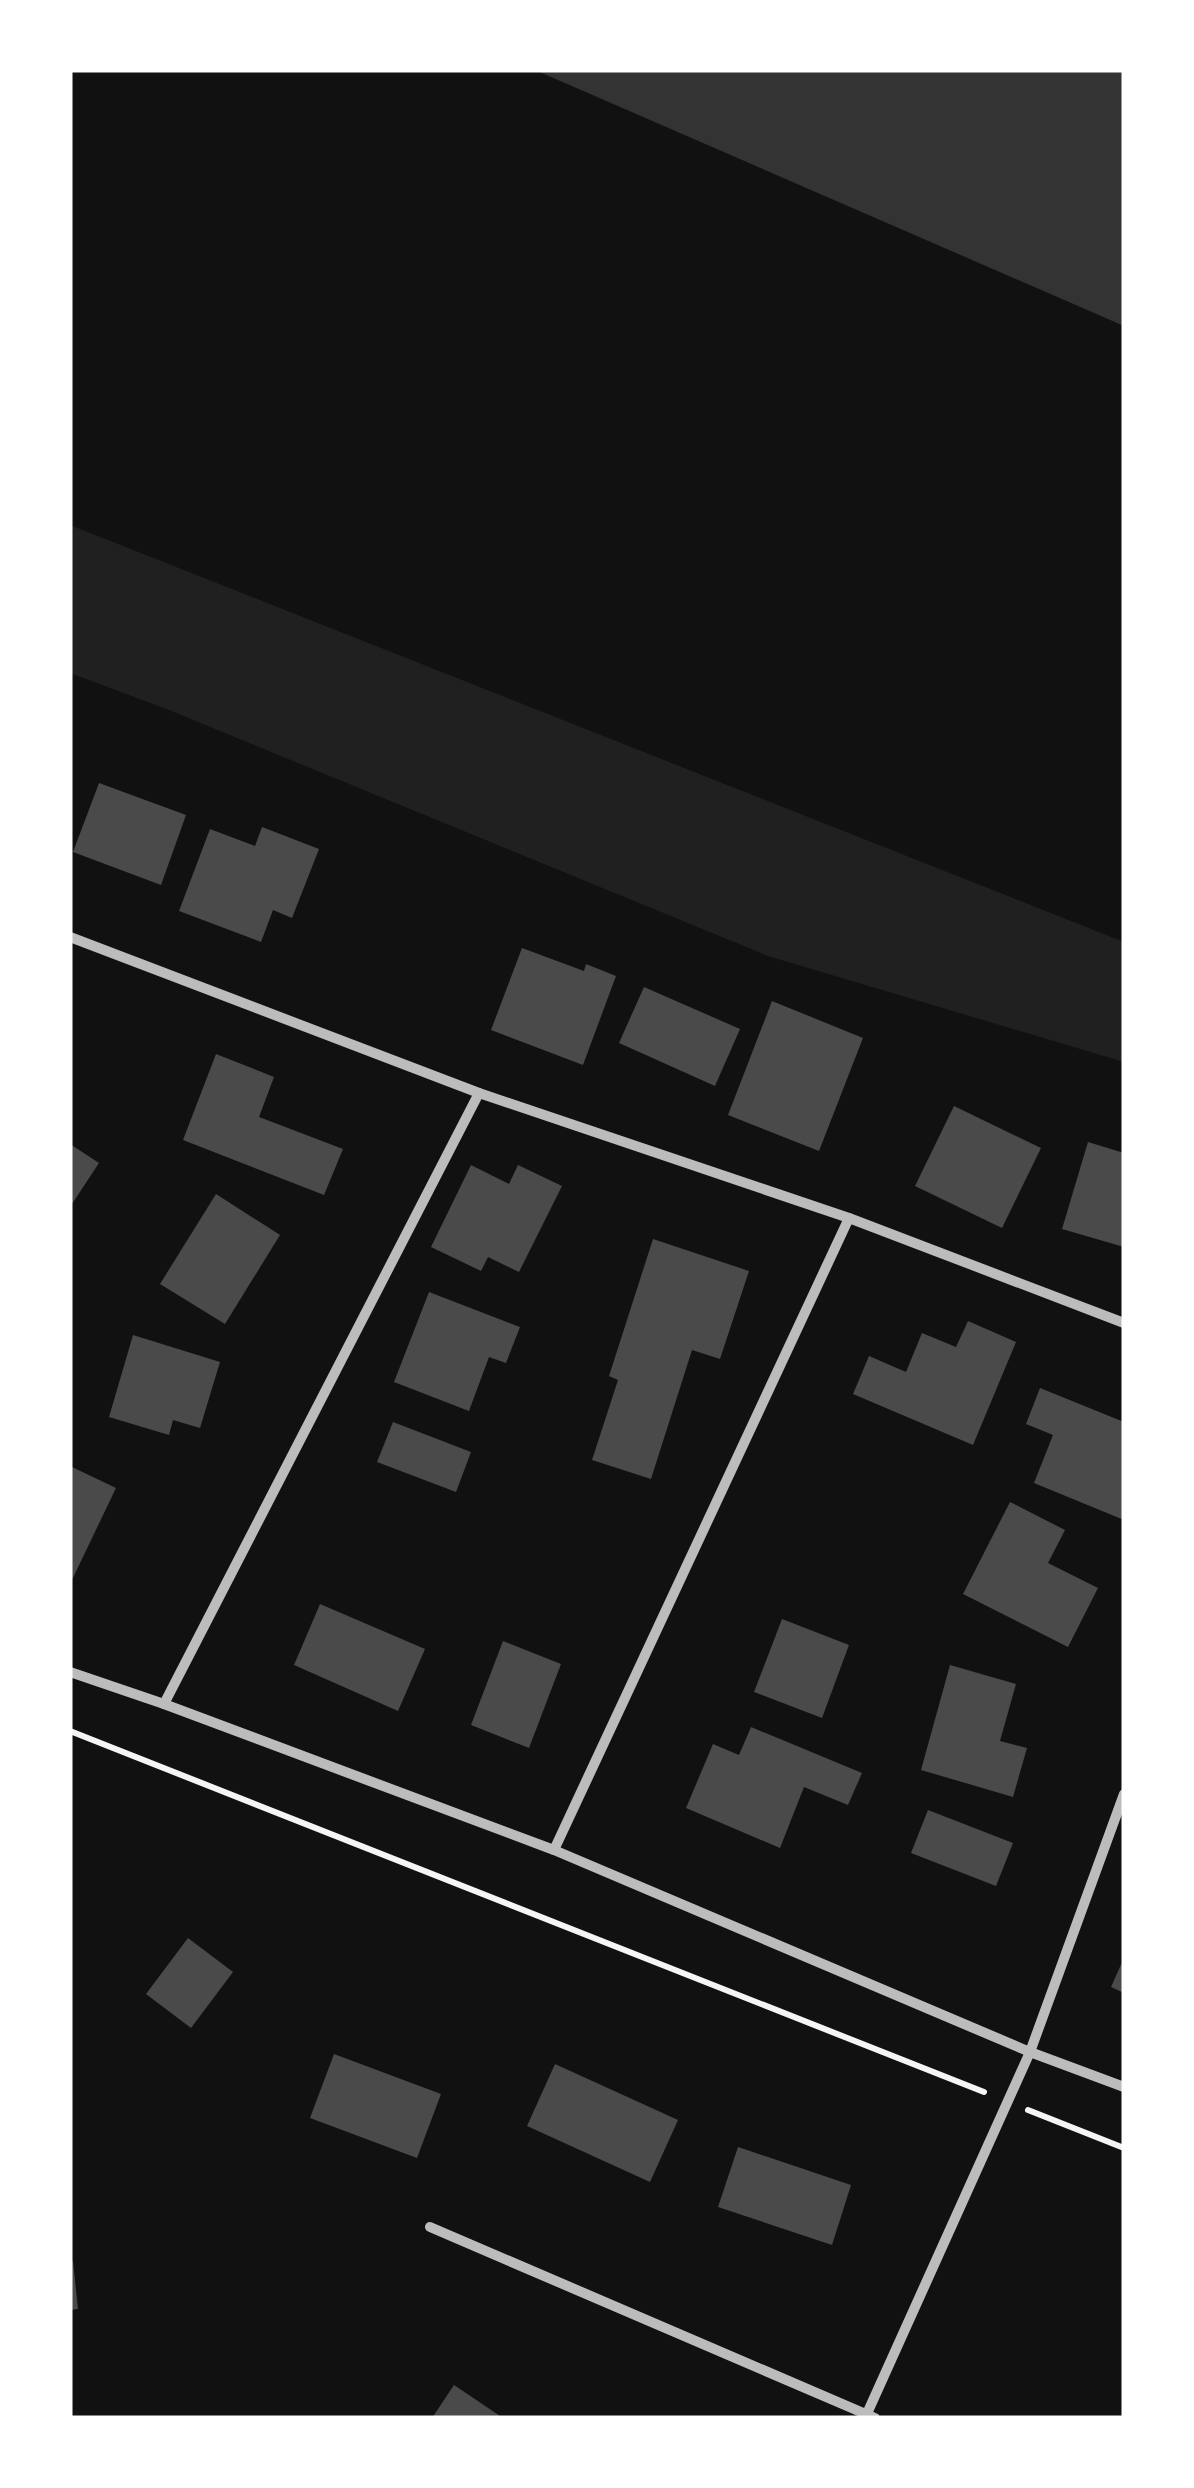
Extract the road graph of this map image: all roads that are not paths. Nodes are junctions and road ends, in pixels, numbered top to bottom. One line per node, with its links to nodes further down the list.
1 (70, 938): 2 (street)
2 (479, 1094): 3 (street); 6 (street)
3 (849, 1218): 4 (street); 8 (street)
4 (1124, 1323)
5 (70, 1672): 6 (street)
6 (164, 1704): 8 (street)
7 (1124, 1794): 9 (street)
8 (554, 1850): 9 (street)
9 (1030, 2052): 10 (street); 12 (street)
10 (1124, 2087)
11 (430, 2227): 12 (street)
12 (869, 2417)

